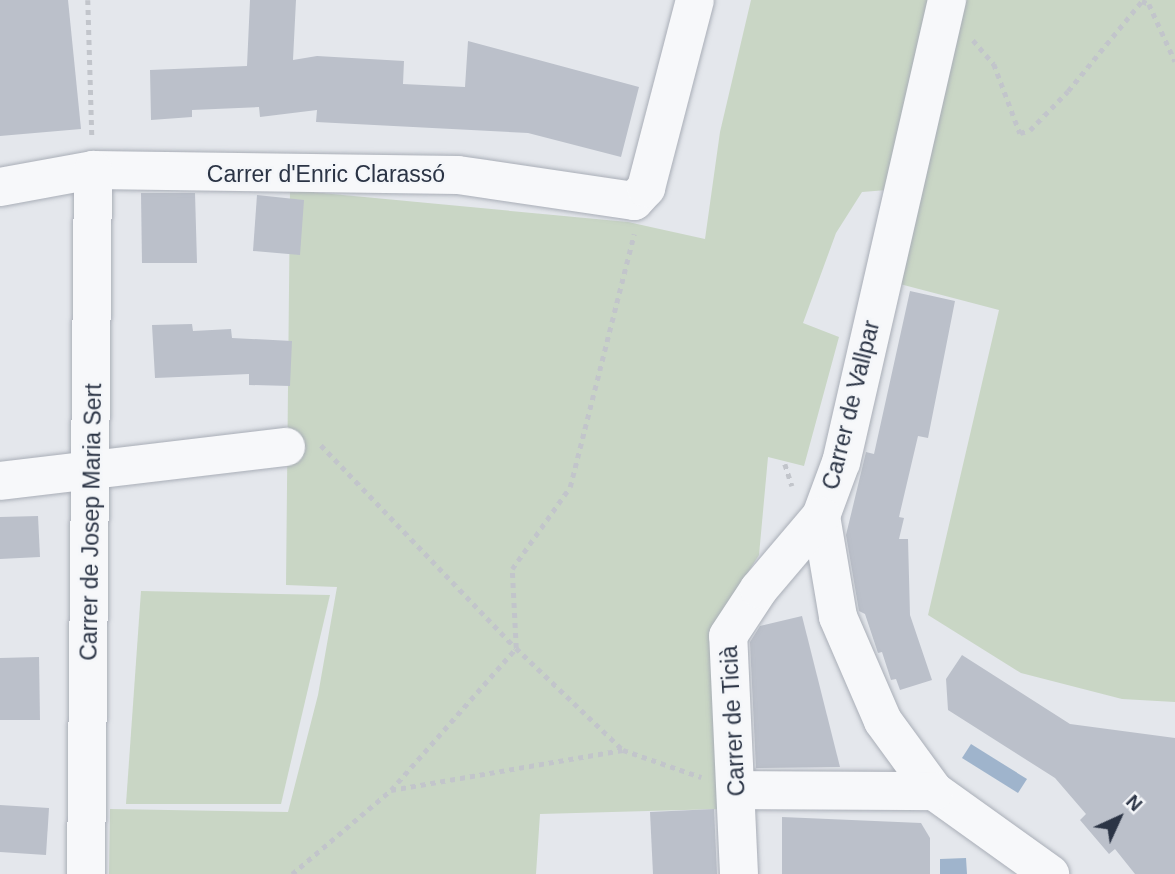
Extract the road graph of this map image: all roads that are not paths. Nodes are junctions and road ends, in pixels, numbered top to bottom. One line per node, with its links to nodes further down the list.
1 (695, 0): 3 (street, Carrer d'Enric Clarassó)
2 (947, 0): 8 (street, Carrer de Vallpar)
3 (93, 157): 4 (street, Carrer d'Enric Clarassó); 6 (street, Carrer de Josep Maria Sert)
4 (0, 187)
5 (286, 447): 6 (street)
6 (93, 467): 7 (street); 11 (street, Carrer de Josep Maria Sert)
7 (0, 481)
8 (821, 516): 9 (street, Carrer de Ticià); 10 (street, Carrer de Vallpar)
9 (726, 786): 10 (street); 12 (street, Carrer de Ticià)
10 (934, 791): 13 (street, Carrer de Vallpar)
11 (86, 874)
12 (739, 874)
13 (1049, 874)

